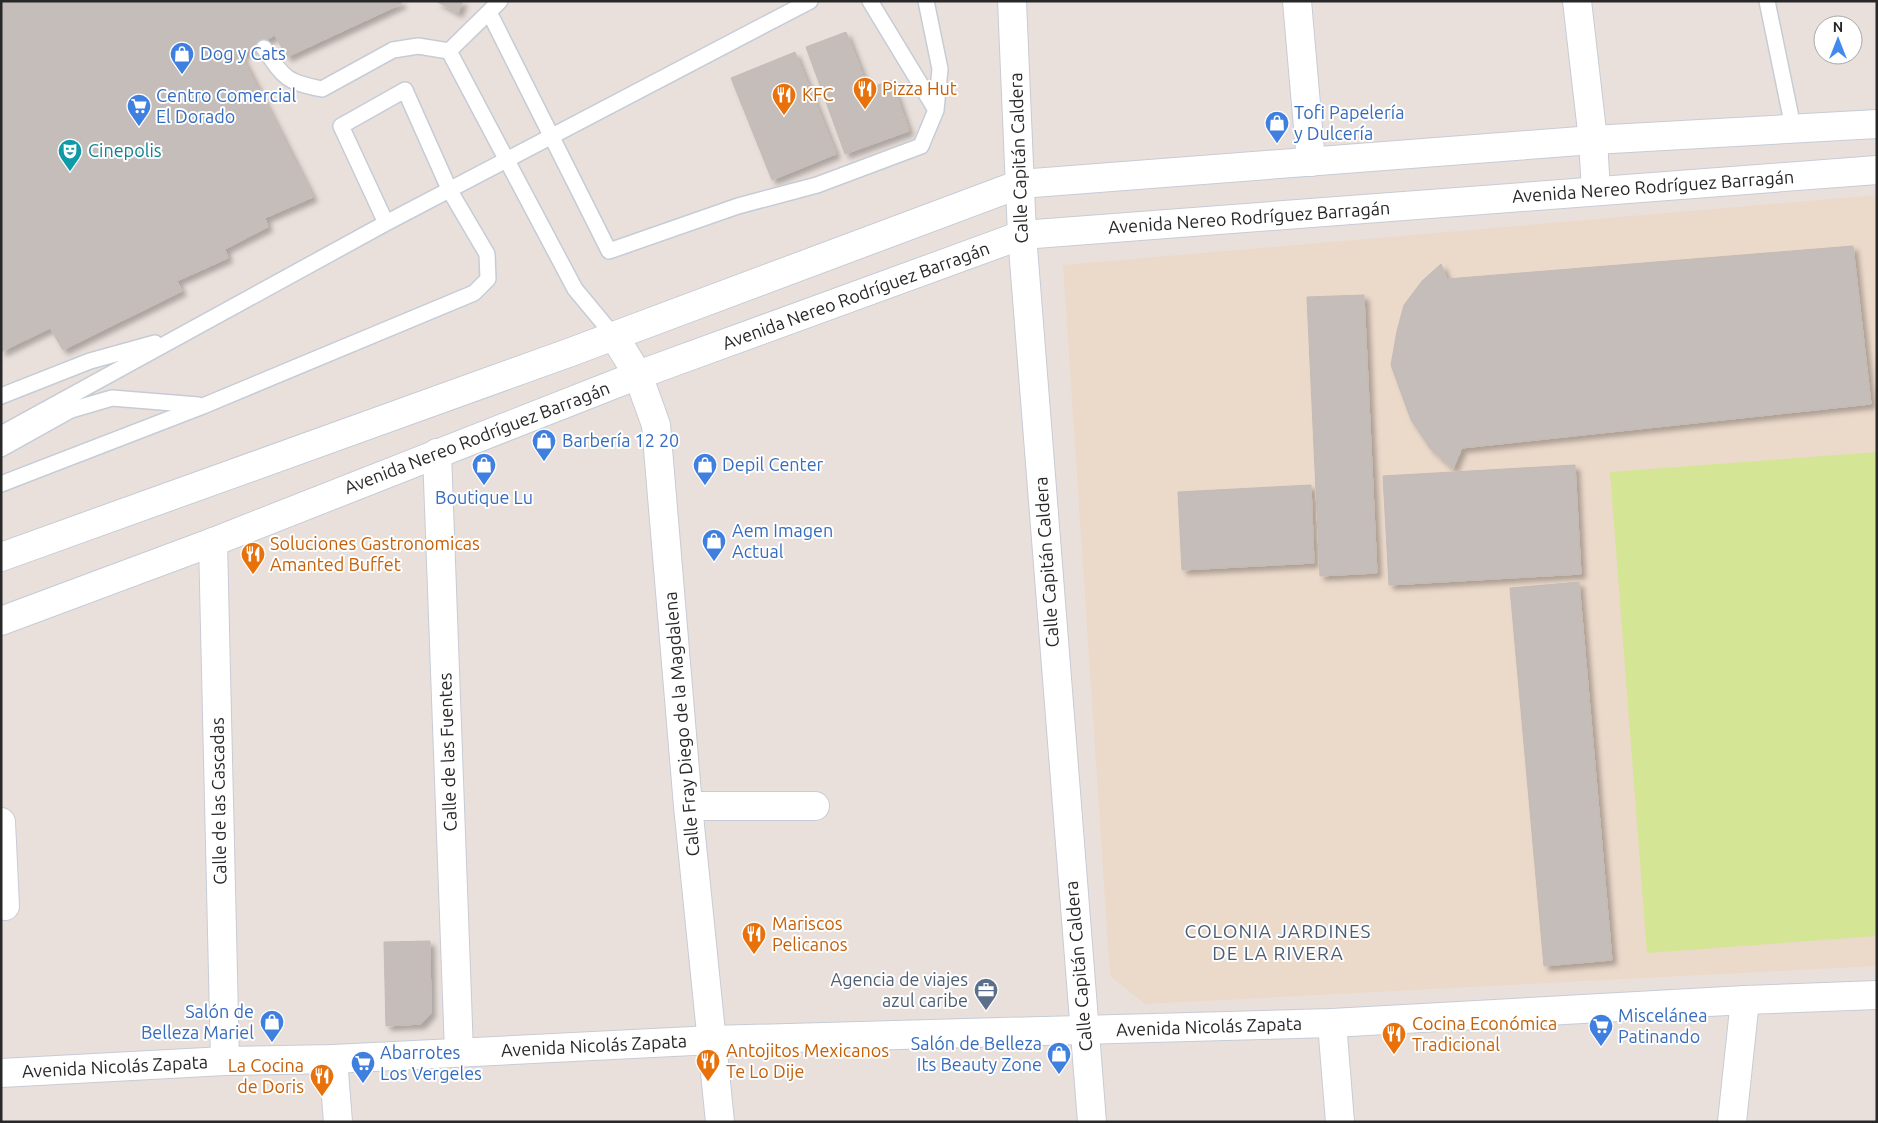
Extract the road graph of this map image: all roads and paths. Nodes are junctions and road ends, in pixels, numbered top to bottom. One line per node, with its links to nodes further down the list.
1 (500, 1): 9 (lane)
2 (810, 1): 15 (lane)
3 (870, 1): 12 (lane)
4 (926, 1): 12 (lane)
5 (1012, 1): 20 (street, Calle Capitán Caldera)
6 (1297, 1): 18 (street)
7 (1577, 1): 16 (street)
8 (1767, 1): 14 (lane)
9 (489, 12): 11 (lane); 15 (lane)
10 (264, 48): 11 (lane)
11 (449, 51): 17 (lane)
12 (936, 110): 15 (lane)
13 (1877, 124): 14 (street)
14 (1792, 127): 16 (street)
15 (552, 137): 17 (lane)
16 (1593, 140): 18 (street); 22 (street)
17 (507, 160): 21 (lane); 26 (lane)
18 (1311, 162): 20 (street)
19 (1877, 170): 22 (street, Avenida Nereo Rodríguez Barragán)
20 (1020, 184): 24 (street, Calle Capitán Caldera); 26 (street)
21 (450, 191): 23 (lane); 23 (lane); 29 (lane)
22 (1596, 191): 24 (street, Avenida Nereo Rodríguez Barragán)
23 (386, 223): 25 (lane)
24 (1022, 235): 27 (street, Avenida Nereo Rodríguez Barragán); 44 (street, Calle Capitán Caldera)
25 (180, 336): 28 (lane); 30 (lane)
26 (614, 336): 27 (street, Calle Fray Diego de la Magdalena); 35 (street)
27 (638, 375): 32 (street, Avenida Nereo Rodríguez Barragán); 37 (street, Calle Fray Diego de la Magdalena)
28 (1, 396)
29 (203, 406): 31 (lane); 33 (lane)
30 (1, 434)
31 (1, 449)
32 (438, 453): 34 (street, Avenida Nereo Rodríguez Barragán); 46 (street, Calle de las Fuentes)
33 (1, 484)
34 (213, 542): 36 (street, Avenida Nereo Rodríguez Barragán); 48 (street, Calle de las Cascadas)
35 (1, 557)
36 (1, 621)
37 (688, 806): 38 (street); 45 (street, Calle Fray Diego de la Magdalena)
38 (815, 806)
39 (1, 822): 40 (street)
40 (5, 906)
41 (1877, 995): 42 (street, Avenida Nicolás Zapata)
42 (1745, 1000): 43 (street, Avenida Nicolás Zapata); 54 (street)
43 (1332, 1023): 44 (street, Avenida Nicolás Zapata); 53 (street)
44 (1084, 1030): 45 (street, Avenida Nicolás Zapata); 52 (street, Calle Capitán Caldera)
45 (713, 1040): 46 (street, Avenida Nicolás Zapata); 51 (street, Calle Fray Diego de la Magdalena)
46 (459, 1052): 47 (street, Avenida Nicolás Zapata)
47 (333, 1059): 48 (street, Avenida Nicolás Zapata); 50 (street)
48 (225, 1061): 49 (street, Avenida Nicolás Zapata)
49 (1, 1073)
50 (338, 1122)
51 (720, 1122)
52 (1092, 1122)
53 (1340, 1122)
54 (1732, 1122)

